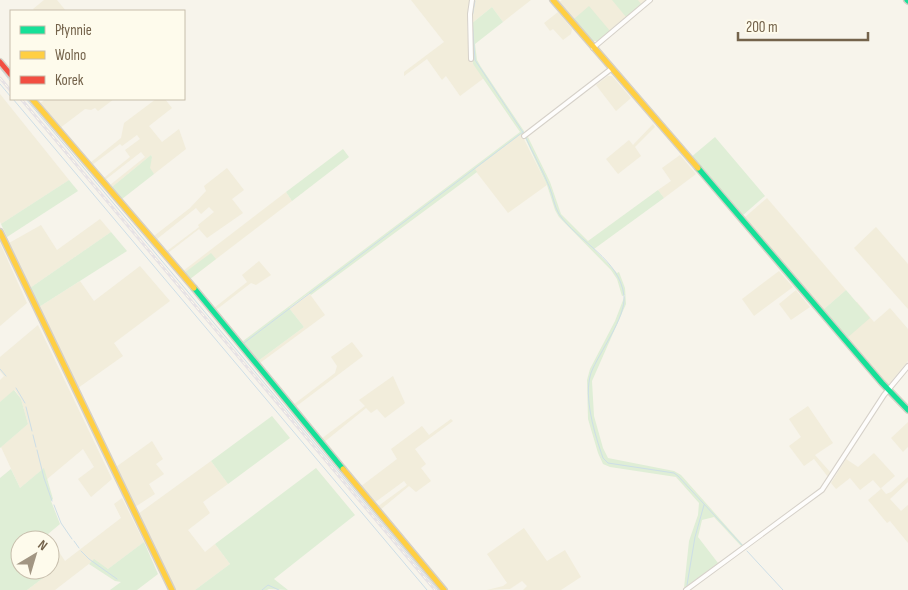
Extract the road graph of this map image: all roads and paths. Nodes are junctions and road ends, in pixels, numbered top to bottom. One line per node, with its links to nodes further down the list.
1 (472, 0): 5 (street)
2 (553, 0): 4 (street)
3 (650, 0): 4 (street)
4 (593, 48): 7 (street)
5 (470, 58)
6 (0, 62): 8 (street)
7 (612, 69): 10 (street); 13 (street)
8 (10, 74)
9 (33, 100): 16 (street)
10 (524, 136)
11 (0, 232): 15 (street)
12 (908, 366): 13 (street)
13 (888, 390): 14 (street); 17 (street)
14 (908, 410)
15 (172, 590)
16 (444, 590)
17 (686, 590)

